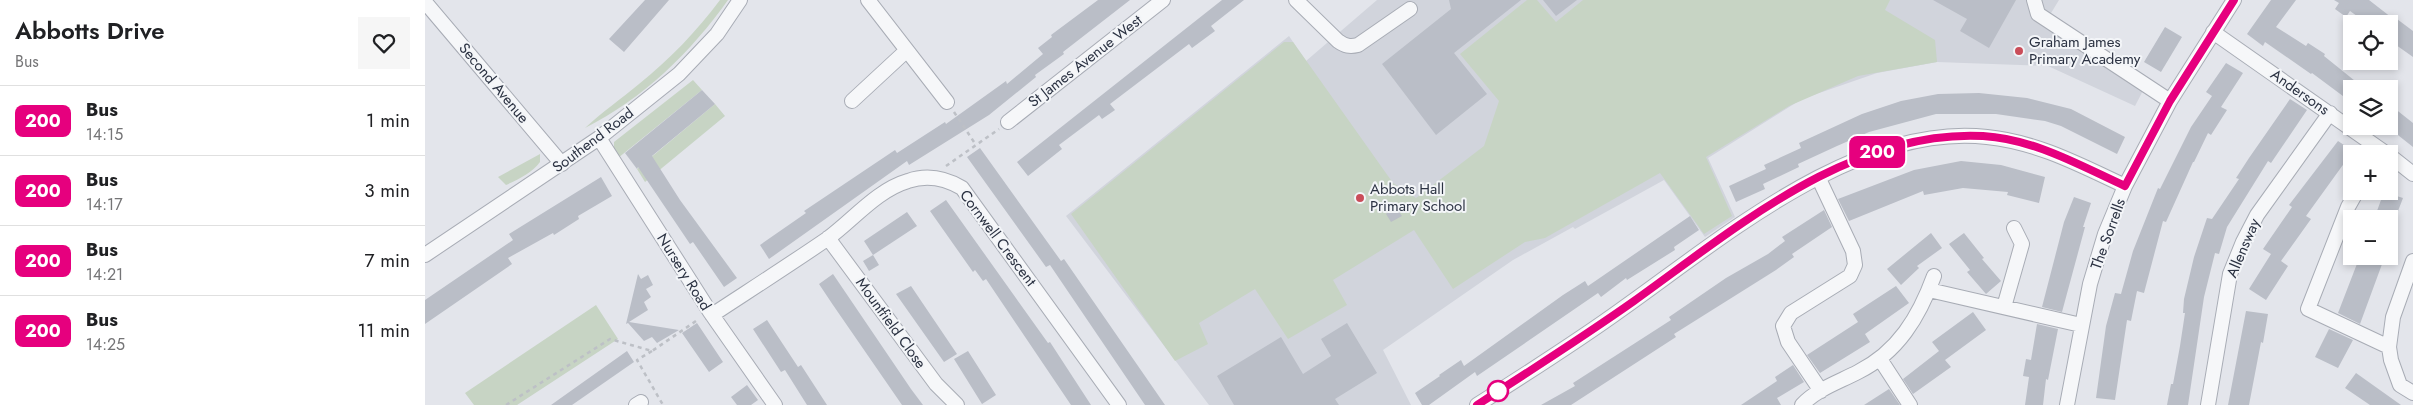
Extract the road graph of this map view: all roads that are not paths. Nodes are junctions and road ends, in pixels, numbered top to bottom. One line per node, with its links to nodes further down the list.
1 (740, 0): 16 (street, Southend Road)
2 (1163, 0): 15 (street, St James Avenue West)
3 (1296, 0): 8 (street)
4 (2034, 0): 11 (street)
5 (2234, 0): 9 (street, The Sorrells)
6 (870, 1): 10 (street)
7 (425, 2): 19 (street, Second Avenue)
8 (1410, 9)
9 (2213, 32): 11 (street, The Sorrells); 14 (street, Andersons)
10 (906, 51): 12 (street); 13 (street)
11 (2170, 101): 22 (street, The Sorrells)
12 (852, 102)
13 (947, 102)
14 (2330, 113): 17 (street, Andersons); 44 (street, Allensway)
15 (1008, 122)
16 (599, 138): 19 (street, Southend Road); 31 (street, Nursery Road)
17 (2373, 145)
18 (2398, 163): 20 (street, Andersons)
19 (563, 164): 26 (street, Southend Road)
20 (2413, 174)
21 (1819, 179): 22 (street); 35 (street); 40 (street)
22 (2125, 186): 32 (street, The Sorrells)
23 (2352, 200): 33 (street)
24 (2014, 228): 30 (street)
25 (828, 238): 31 (street, Cornwell Crescent); 38 (street, Mountfield Close); 39 (street, Cornwell Crescent)
26 (425, 255)
27 (2413, 261): 33 (street)
28 (1934, 276): 29 (street)
29 (1929, 290): 30 (street); 34 (street)
30 (2004, 307): 32 (street)
31 (711, 314): 37 (street, Nursery Road)
32 (2081, 325): 43 (street, The Sorrells)
33 (2389, 347): 36 (street)
34 (1879, 359): 35 (street); 42 (street)
35 (1821, 390): 41 (street)
36 (2413, 393)
37 (773, 405)
38 (957, 405)
39 (1119, 405)
40 (1477, 405)
41 (1802, 405)
42 (1910, 405)
43 (2067, 405)
44 (2208, 405)

